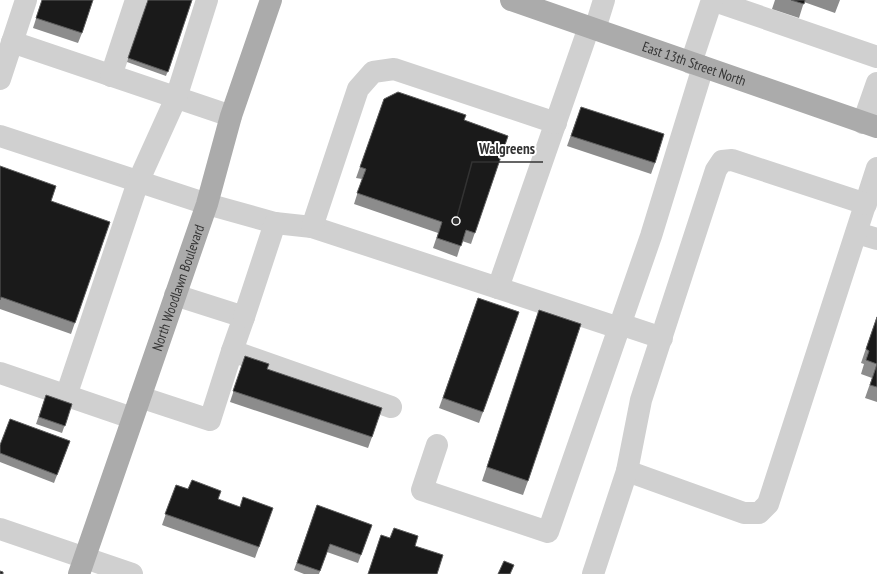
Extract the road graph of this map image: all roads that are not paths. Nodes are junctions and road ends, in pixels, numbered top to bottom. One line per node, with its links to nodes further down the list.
1 (26, 0): 9 (street)
2 (207, 0): 15 (street)
3 (271, 0): 16 (main road, North Woodlawn Boulevard)
4 (511, 0): 8 (main road, East 13th Street North)
5 (604, 0): 8 (street)
6 (712, 0): 10 (street); 11 (street)
7 (138, 6): 12 (street)
8 (592, 28): 11 (main road, East 13th Street North); 17 (street)
9 (12, 42): 12 (street); 13 (street)
10 (877, 57)
11 (697, 65): 18 (main road, East 13th Street North); 31 (street)
12 (111, 76): 15 (street)
13 (0, 80)
14 (877, 83): 18 (street)
15 (176, 98): 16 (street); 21 (street)
16 (231, 116): 22 (main road, North Woodlawn Boulevard)
17 (556, 123): 25 (street); 28 (street)
18 (870, 125)
19 (0, 136): 21 (street)
20 (877, 168): 23 (street)
21 (138, 182): 22 (street); 35 (street)
22 (207, 204): 24 (street); 29 (main road, North Woodlawn Boulevard)
23 (866, 204): 26 (street); 32 (street)
24 (275, 223): 25 (street); 30 (street)
25 (312, 227): 28 (street)
26 (857, 233): 27 (street); 40 (street)
27 (877, 239)
28 (498, 288): 31 (street)
29 (175, 295): 30 (street); 36 (main road, North Woodlawn Boulevard)
30 (244, 317): 33 (street)
31 (620, 326): 32 (street); 39 (street)
32 (662, 338): 40 (street)
33 (232, 352): 36 (street); 37 (street)
34 (0, 373): 35 (street)
35 (66, 396): 38 (street)
36 (140, 397): 38 (main road, North Woodlawn Boulevard)
37 (391, 407)
38 (132, 418): 42 (main road, North Woodlawn Boulevard)
39 (437, 445)
40 (627, 471): 44 (street)
41 (0, 529): 42 (street)
42 (81, 566): 43 (street)
43 (132, 574)
44 (593, 574)

